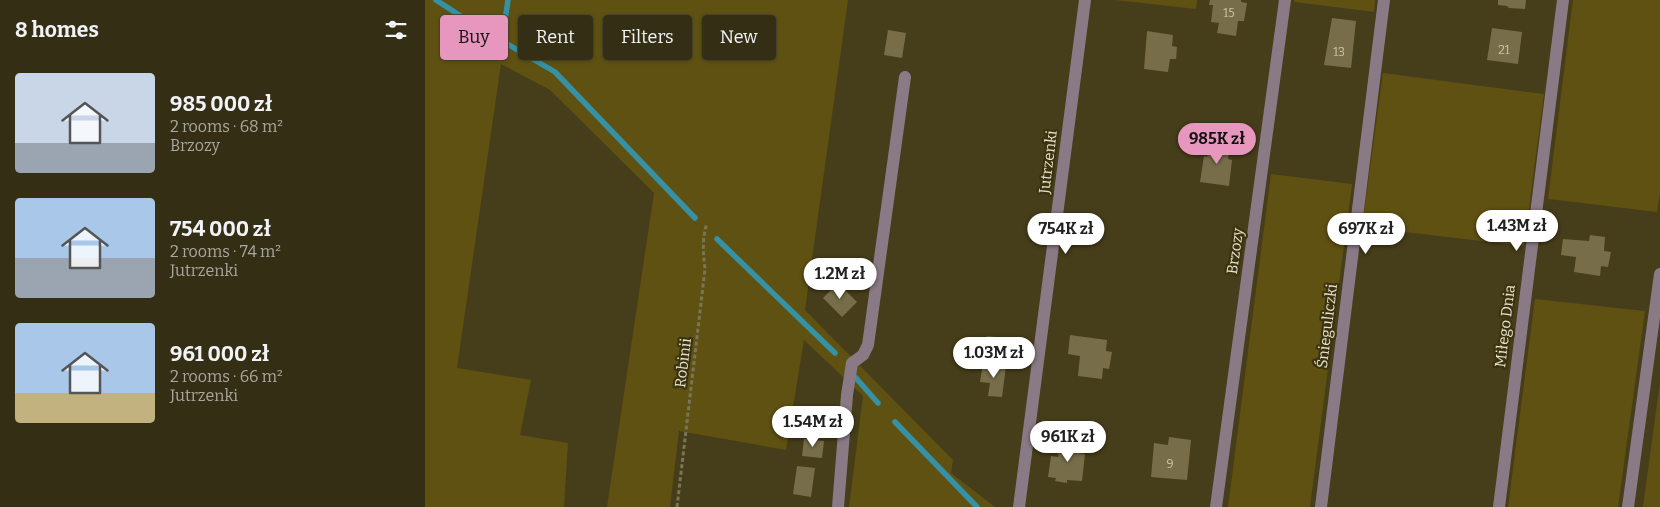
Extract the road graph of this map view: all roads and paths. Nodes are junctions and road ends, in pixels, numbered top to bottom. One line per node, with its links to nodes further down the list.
1 (1085, 0): 10 (street, Jutrzenki)
2 (1285, 0): 11 (street, Brzozy)
3 (1384, 0): 12 (street, Śnieguliczki)
4 (1563, 0): 13 (street, Miłego Dnia)
5 (905, 77): 9 (street)
6 (707, 223): 8 (path, Robinii)
7 (1660, 274): 14 (street)
8 (677, 507)
9 (838, 507)
10 (1019, 507)
11 (1216, 507)
12 (1321, 507)
13 (1499, 507)
14 (1628, 507)

